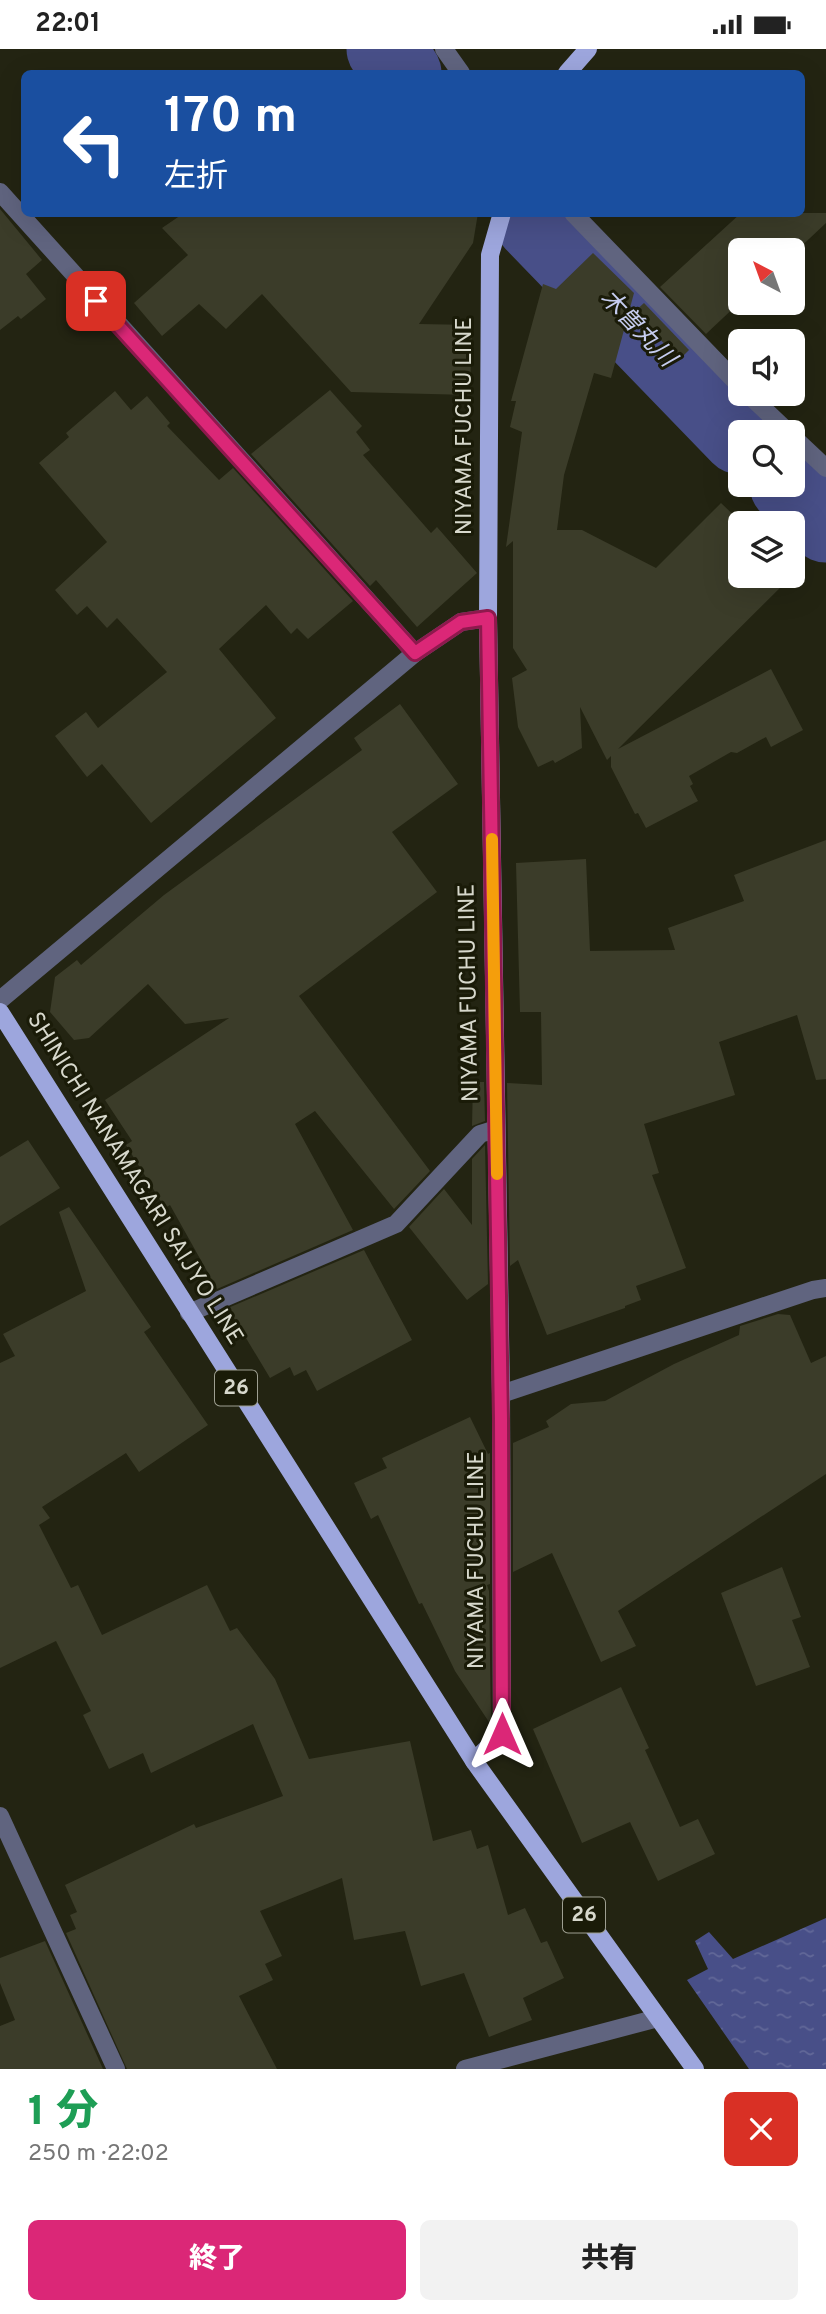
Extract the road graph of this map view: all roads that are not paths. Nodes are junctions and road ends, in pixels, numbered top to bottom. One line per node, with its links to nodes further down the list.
1 (444, 49): 3 (street)
2 (588, 49): 4 (main road)
3 (459, 70)
4 (570, 70)
5 (0, 192): 6 (street)
6 (21, 215)
7 (23, 217): 16 (street)
8 (501, 217): 15 (main road, NIYAMA FUCHU LINE)
9 (577, 217): 10 (street)
10 (728, 374)
11 (761, 406): 12 (street)
12 (775, 420)
13 (805, 448): 14 (street)
14 (826, 468)
15 (488, 618): 16 (street); 19 (main road, NIYAMA FUCHU LINE)
16 (415, 653): 17 (street)
17 (0, 1000)
18 (0, 1013): 21 (main road, SHINICHI NANAMAGARI SAIJYO LINE / 26)
19 (496, 1129): 21 (street); 22 (main road, NIYAMA FUCHU LINE)
20 (826, 1288): 22 (street)
21 (189, 1313): 23 (main road, SHINICHI NANAMAGARI SAIJYO LINE / 26)
22 (501, 1394): 23 (main road, NIYAMA FUCHU LINE)
23 (474, 1761): 25 (main road, SHINICHI NANAMAGARI SAIJYO LINE / 26)
24 (0, 1816): 26 (street)
25 (658, 2018): 27 (street); 28 (main road, SHINICHI NANAMAGARI SAIJYO LINE / 26)
26 (116, 2069)
27 (465, 2069)
28 (695, 2069)

